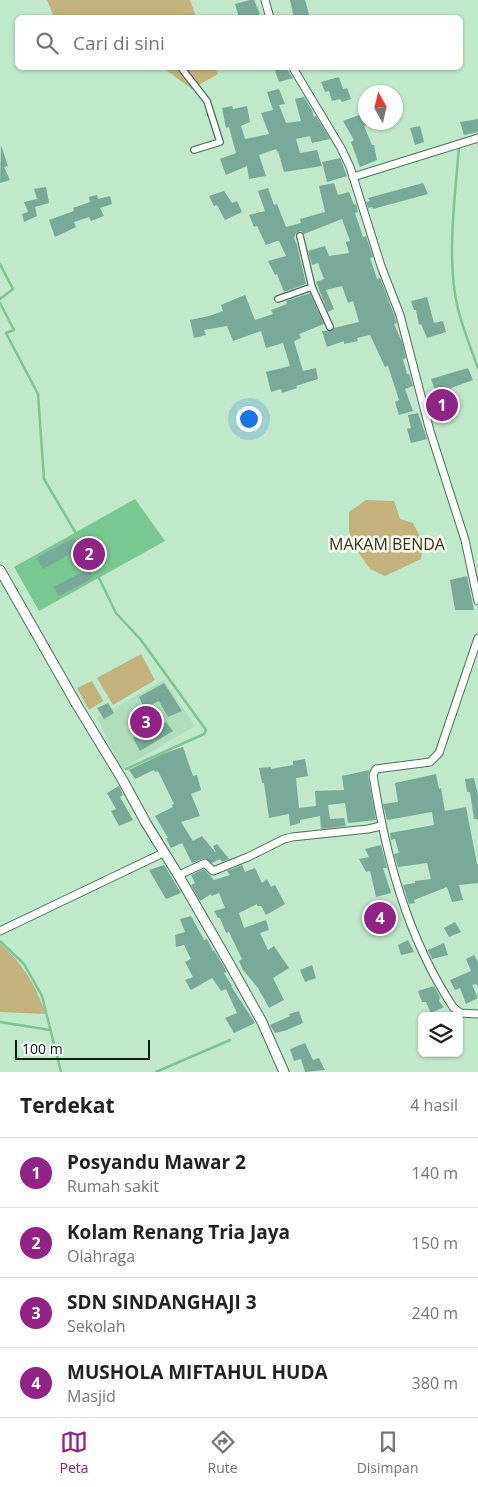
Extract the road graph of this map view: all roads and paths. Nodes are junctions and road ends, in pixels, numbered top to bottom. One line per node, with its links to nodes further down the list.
1 (266, 0): 2 (street)
2 (269, 15)
3 (183, 70): 6 (street)
4 (294, 70): 7 (street)
5 (478, 138): 7 (street)
6 (194, 150)
7 (353, 177): 13 (street)
8 (300, 236): 9 (street)
9 (312, 287): 10 (street); 11 (street)
10 (278, 299)
11 (330, 327)
12 (0, 570): 16 (street)
13 (478, 601)
14 (478, 638): 15 (street)
15 (381, 826): 17 (street); 19 (street)
16 (163, 853): 17 (street); 18 (street)
17 (178, 875): 20 (street)
18 (0, 931)
19 (478, 1014)
20 (284, 1072)

